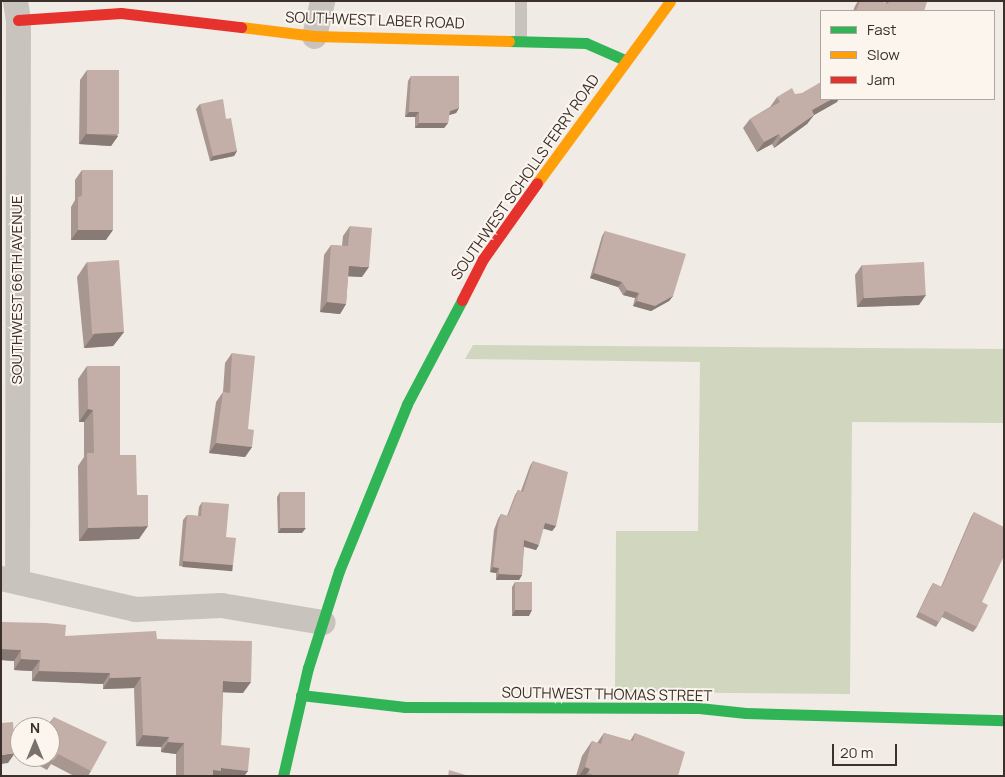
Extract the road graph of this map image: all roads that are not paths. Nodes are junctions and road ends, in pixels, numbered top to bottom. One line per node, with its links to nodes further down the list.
1 (322, 1): 5 (street)
2 (521, 1): 6 (lane)
3 (670, 1): 7 (street, SOUTHWEST SCHOLLS FERRY ROAD)
4 (16, 11): 5 (street, SOUTHWEST LABER ROAD); 8 (street, SOUTHWEST 66TH AVENUE)
5 (314, 36): 6 (street, SOUTHWEST LABER ROAD)
6 (521, 40): 7 (street, SOUTHWEST LABER ROAD)
7 (625, 60): 9 (street, SOUTHWEST SCHOLLS FERRY ROAD)
8 (9, 579): 9 (street)
9 (323, 622): 10 (street, SOUTHWEST SCHOLLS FERRY ROAD)
10 (301, 695): 11 (street, SOUTHWEST THOMAS STREET); 12 (street, SOUTHWEST SCHOLLS FERRY ROAD)
11 (1004, 720)
12 (283, 776)

